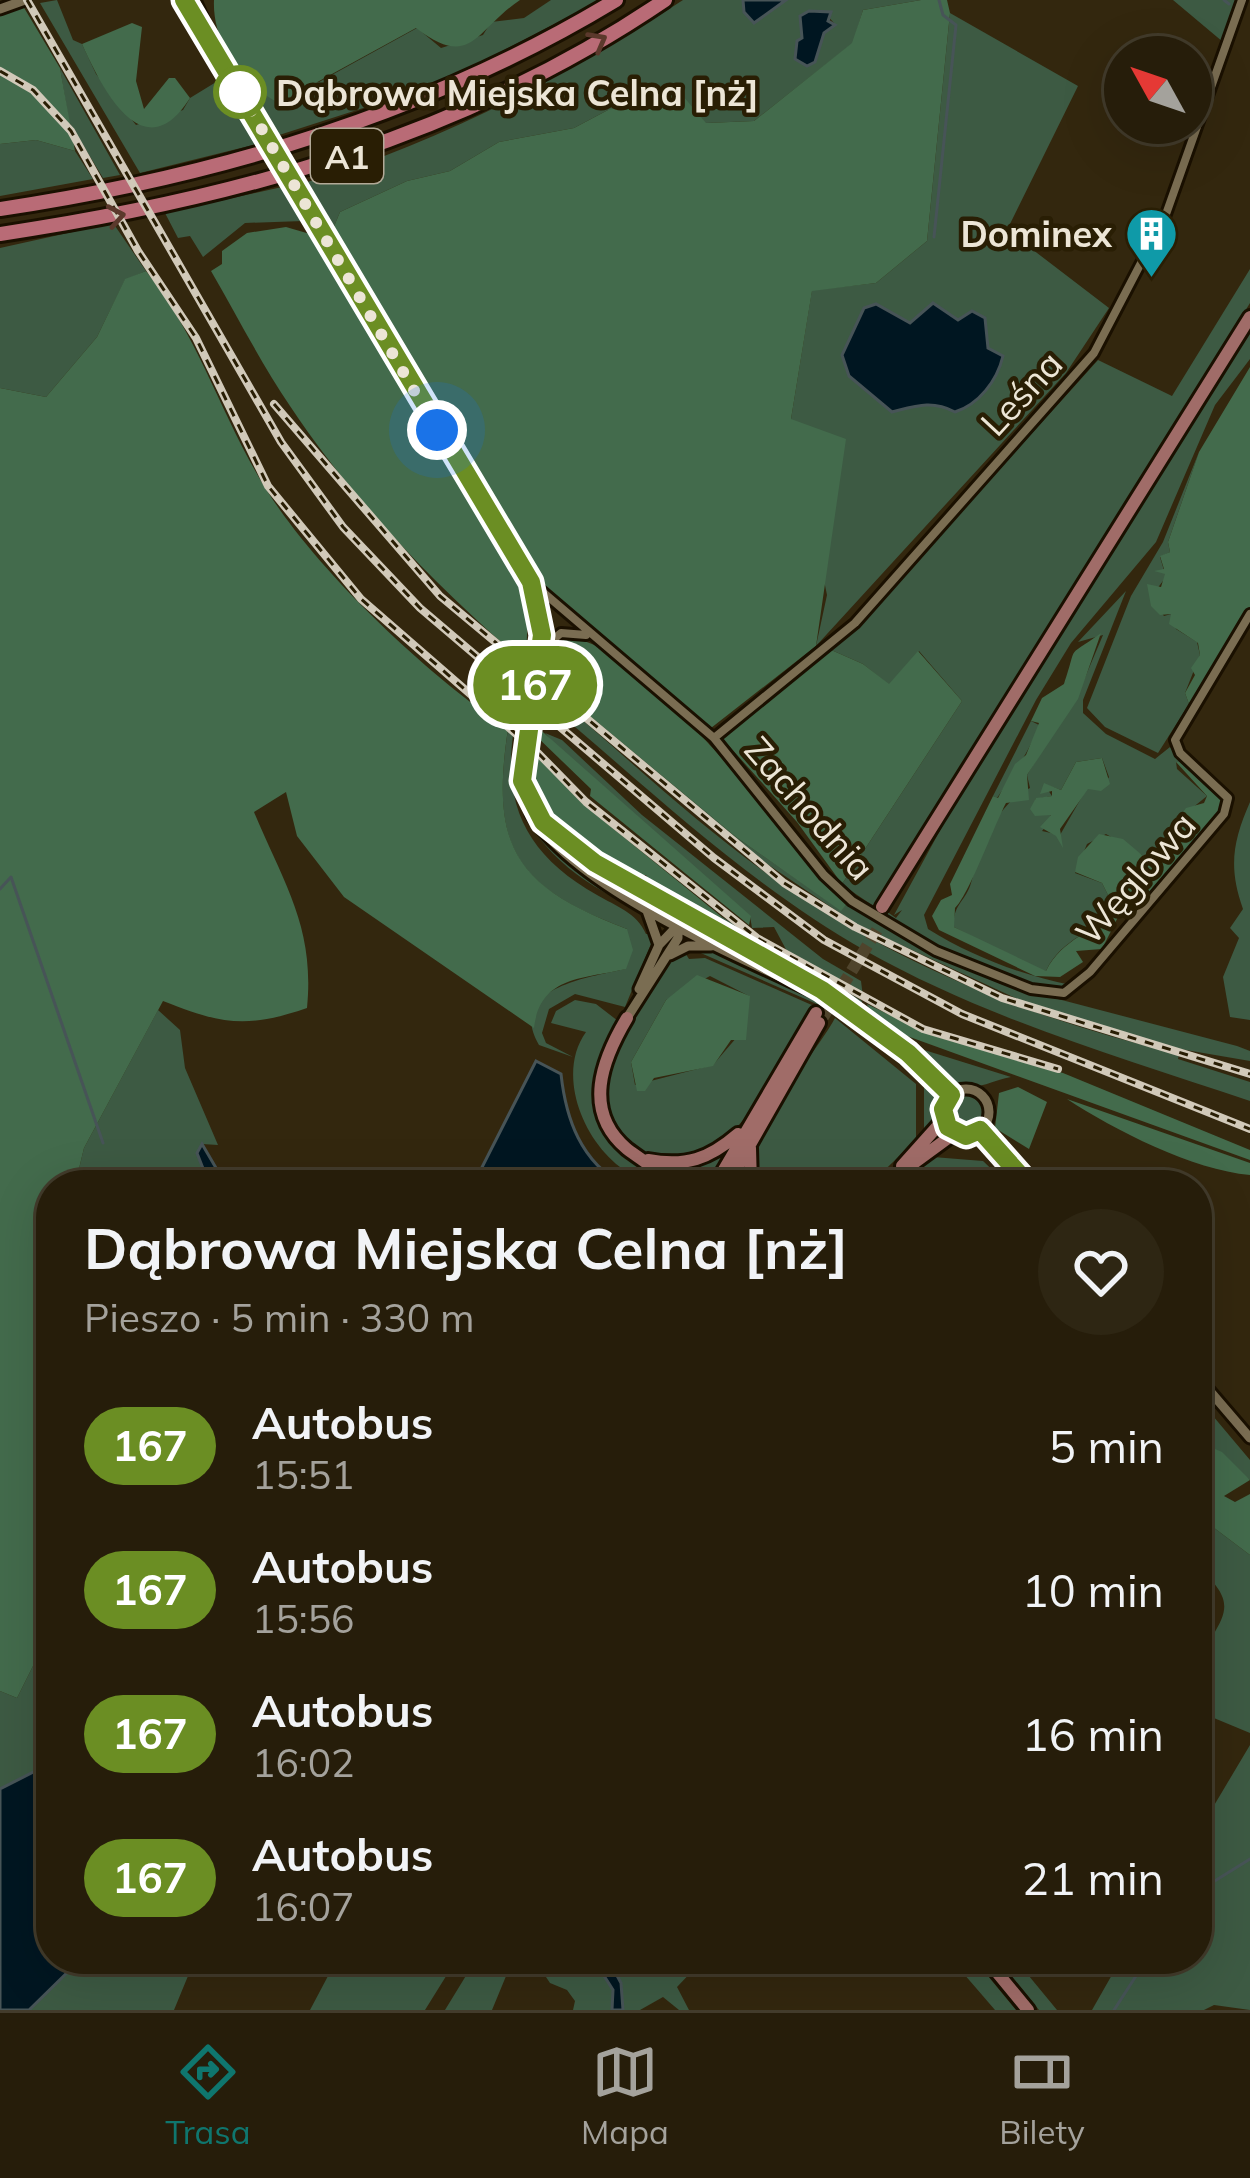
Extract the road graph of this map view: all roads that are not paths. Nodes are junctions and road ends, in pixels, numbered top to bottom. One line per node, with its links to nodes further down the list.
1 (25, 0): 7 (street)
2 (184, 0): 8 (street)
3 (195, 0): 8 (street)
4 (616, 0): 9 (highway, A1)
5 (665, 0): 10 (highway, A1, one-way to 5)
6 (1242, 0): 16 (street, Leśna)
7 (0, 9)
8 (218, 54): 12 (street, bridge)
9 (0, 209)
10 (0, 234)
11 (1250, 317): 20 (main road)
12 (531, 582): 14 (street, Zachodnia); 15 (street)
13 (1250, 614): 26 (street, Węglowa)
14 (602, 644): 15 (street); 16 (street, Zachodnia)
15 (541, 650): 17 (street, bridge)
16 (714, 738): 26 (street, Zachodnia)
17 (524, 789): 18 (street); 19 (street)
18 (663, 902): 21 (street); 22 (street)
19 (642, 904): 21 (street); 23 (street)
20 (885, 909)
21 (679, 923): 22 (street); 23 (street); 24 (street); 25 (street)
22 (703, 925): 27 (street)
23 (658, 945): 28 (street)
24 (716, 946): 25 (street); 27 (street)
25 (669, 955): 28 (street)
26 (1064, 993)
27 (850, 1009): 30 (street)
28 (629, 1014): 35 (main road)
29 (820, 1015): 33 (main road)
30 (951, 1095): 31 (street); 32 (street)
31 (944, 1119): 34 (street); 40 (main road)
32 (980, 1130): 34 (street); 42 (street)
33 (748, 1132): 35 (main road); 37 (main road); 38 (main road); 39 (main road)
34 (955, 1132): 41 (main road)
35 (644, 1160): 36 (main road)
36 (656, 1170)
37 (724, 1170)
38 (733, 1170)
39 (748, 1170)
40 (899, 1170)
41 (904, 1170)
42 (1016, 1170)
43 (1212, 1394): 44 (street)
44 (1250, 1438)
45 (998, 1974): 46 (main road)
46 (1028, 2010)

